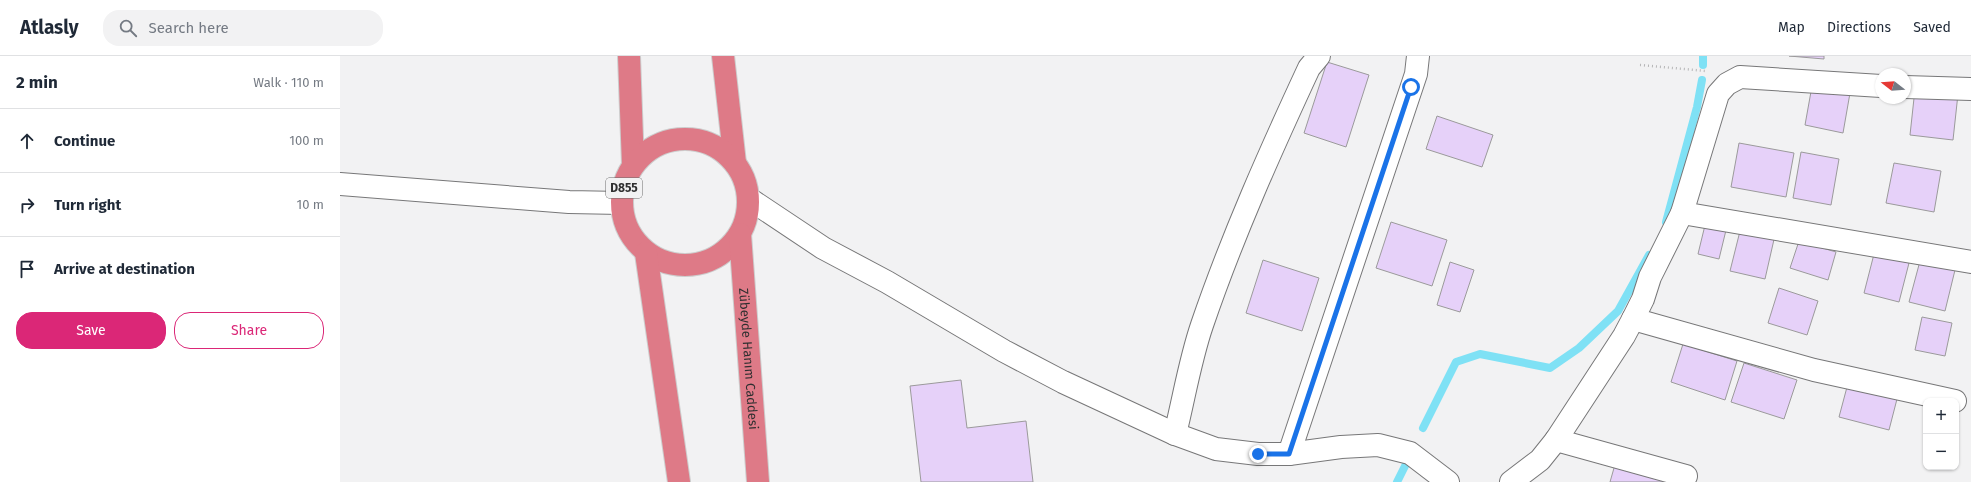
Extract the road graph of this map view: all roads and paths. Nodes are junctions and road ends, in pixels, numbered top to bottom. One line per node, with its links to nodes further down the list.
1 (629, 56): 11 (highway, Zübeyde Hanım Caddesi / D855)
2 (723, 56): 10 (highway, Zübeyde Hanım Caddesi / D855)
3 (1318, 56): 23 (street)
4 (1414, 58): 25 (street)
5 (1640, 65): 6 (path)
6 (1727, 84): 7 (street); 15 (street)
7 (1875, 86)
8 (1911, 87): 9 (street)
9 (1971, 89)
10 (735, 163): 11 (highway, Zübeyde Hanım Caddesi / D855); 13 (highway, Zübeyde Hanım Caddesi / D855)
11 (633, 165): 14 (highway, Zübeyde Hanım Caddesi / D855)
12 (340, 184): 14 (street)
13 (748, 198): 16 (highway, Zübeyde Hanım Caddesi / D855); 23 (street)
14 (621, 203): 17 (highway, Zübeyde Hanım Caddesi / D855)
15 (1682, 213): 18 (street); 19 (street)
16 (740, 234): 17 (highway, Zübeyde Hanım Caddesi / D855); 28 (highway, Zübeyde Hanım Caddesi / D855)
17 (646, 253): 27 (highway)
18 (1971, 262)
19 (1633, 319): 20 (street); 24 (street)
20 (1941, 398)
21 (1959, 402): 22 (street)
22 (1971, 405)
23 (1175, 434): 25 (street)
24 (1556, 440): 26 (street); 30 (street)
25 (1289, 454): 29 (street)
26 (1686, 476)
27 (679, 482)
28 (758, 482)
29 (1448, 482)
30 (1511, 482)

